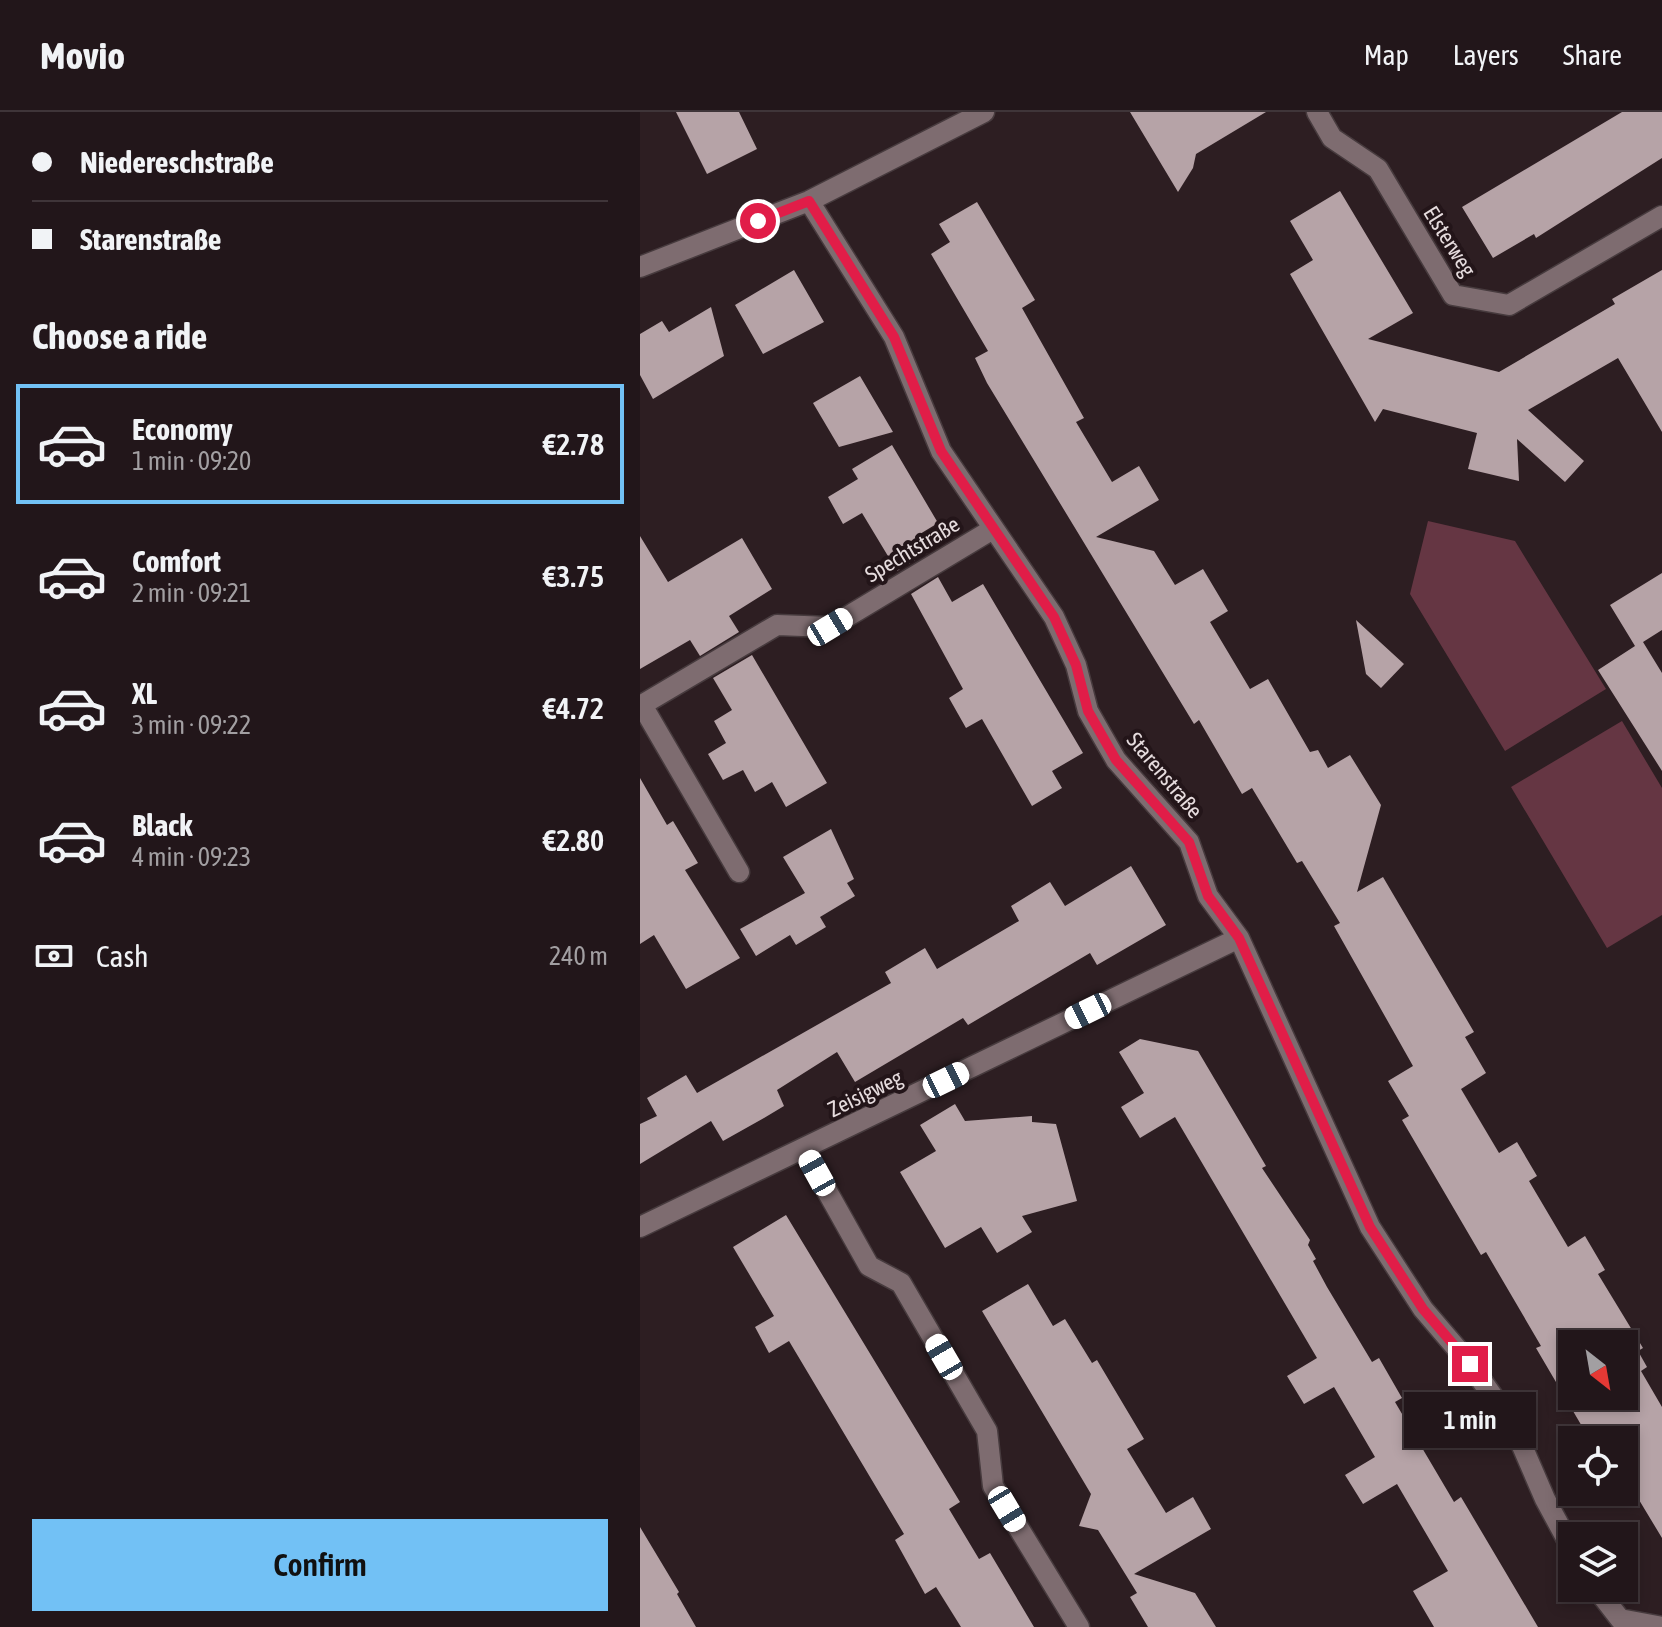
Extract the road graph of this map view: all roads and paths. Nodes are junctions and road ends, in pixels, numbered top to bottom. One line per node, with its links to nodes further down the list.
1 (984, 112): 3 (street)
2 (1317, 112): 4 (street, Elsterweg)
3 (809, 201): 5 (street); 6 (street, Starenstraße)
4 (1662, 216)
5 (640, 267)
6 (993, 529): 7 (street, Spechtstraße); 9 (street, Starenstraße)
7 (641, 705): 8 (street, Spechtstraße)
8 (739, 872)
9 (1239, 938): 10 (street, Zeisigweg); 12 (street, Starenstraße)
10 (804, 1150): 11 (street, Zeisigweg); 14 (street)
11 (640, 1227)
12 (1558, 1523)
13 (1607, 1602): 15 (street)
14 (1079, 1627)
15 (1655, 1627): 16 (street)
16 (1662, 1627)

